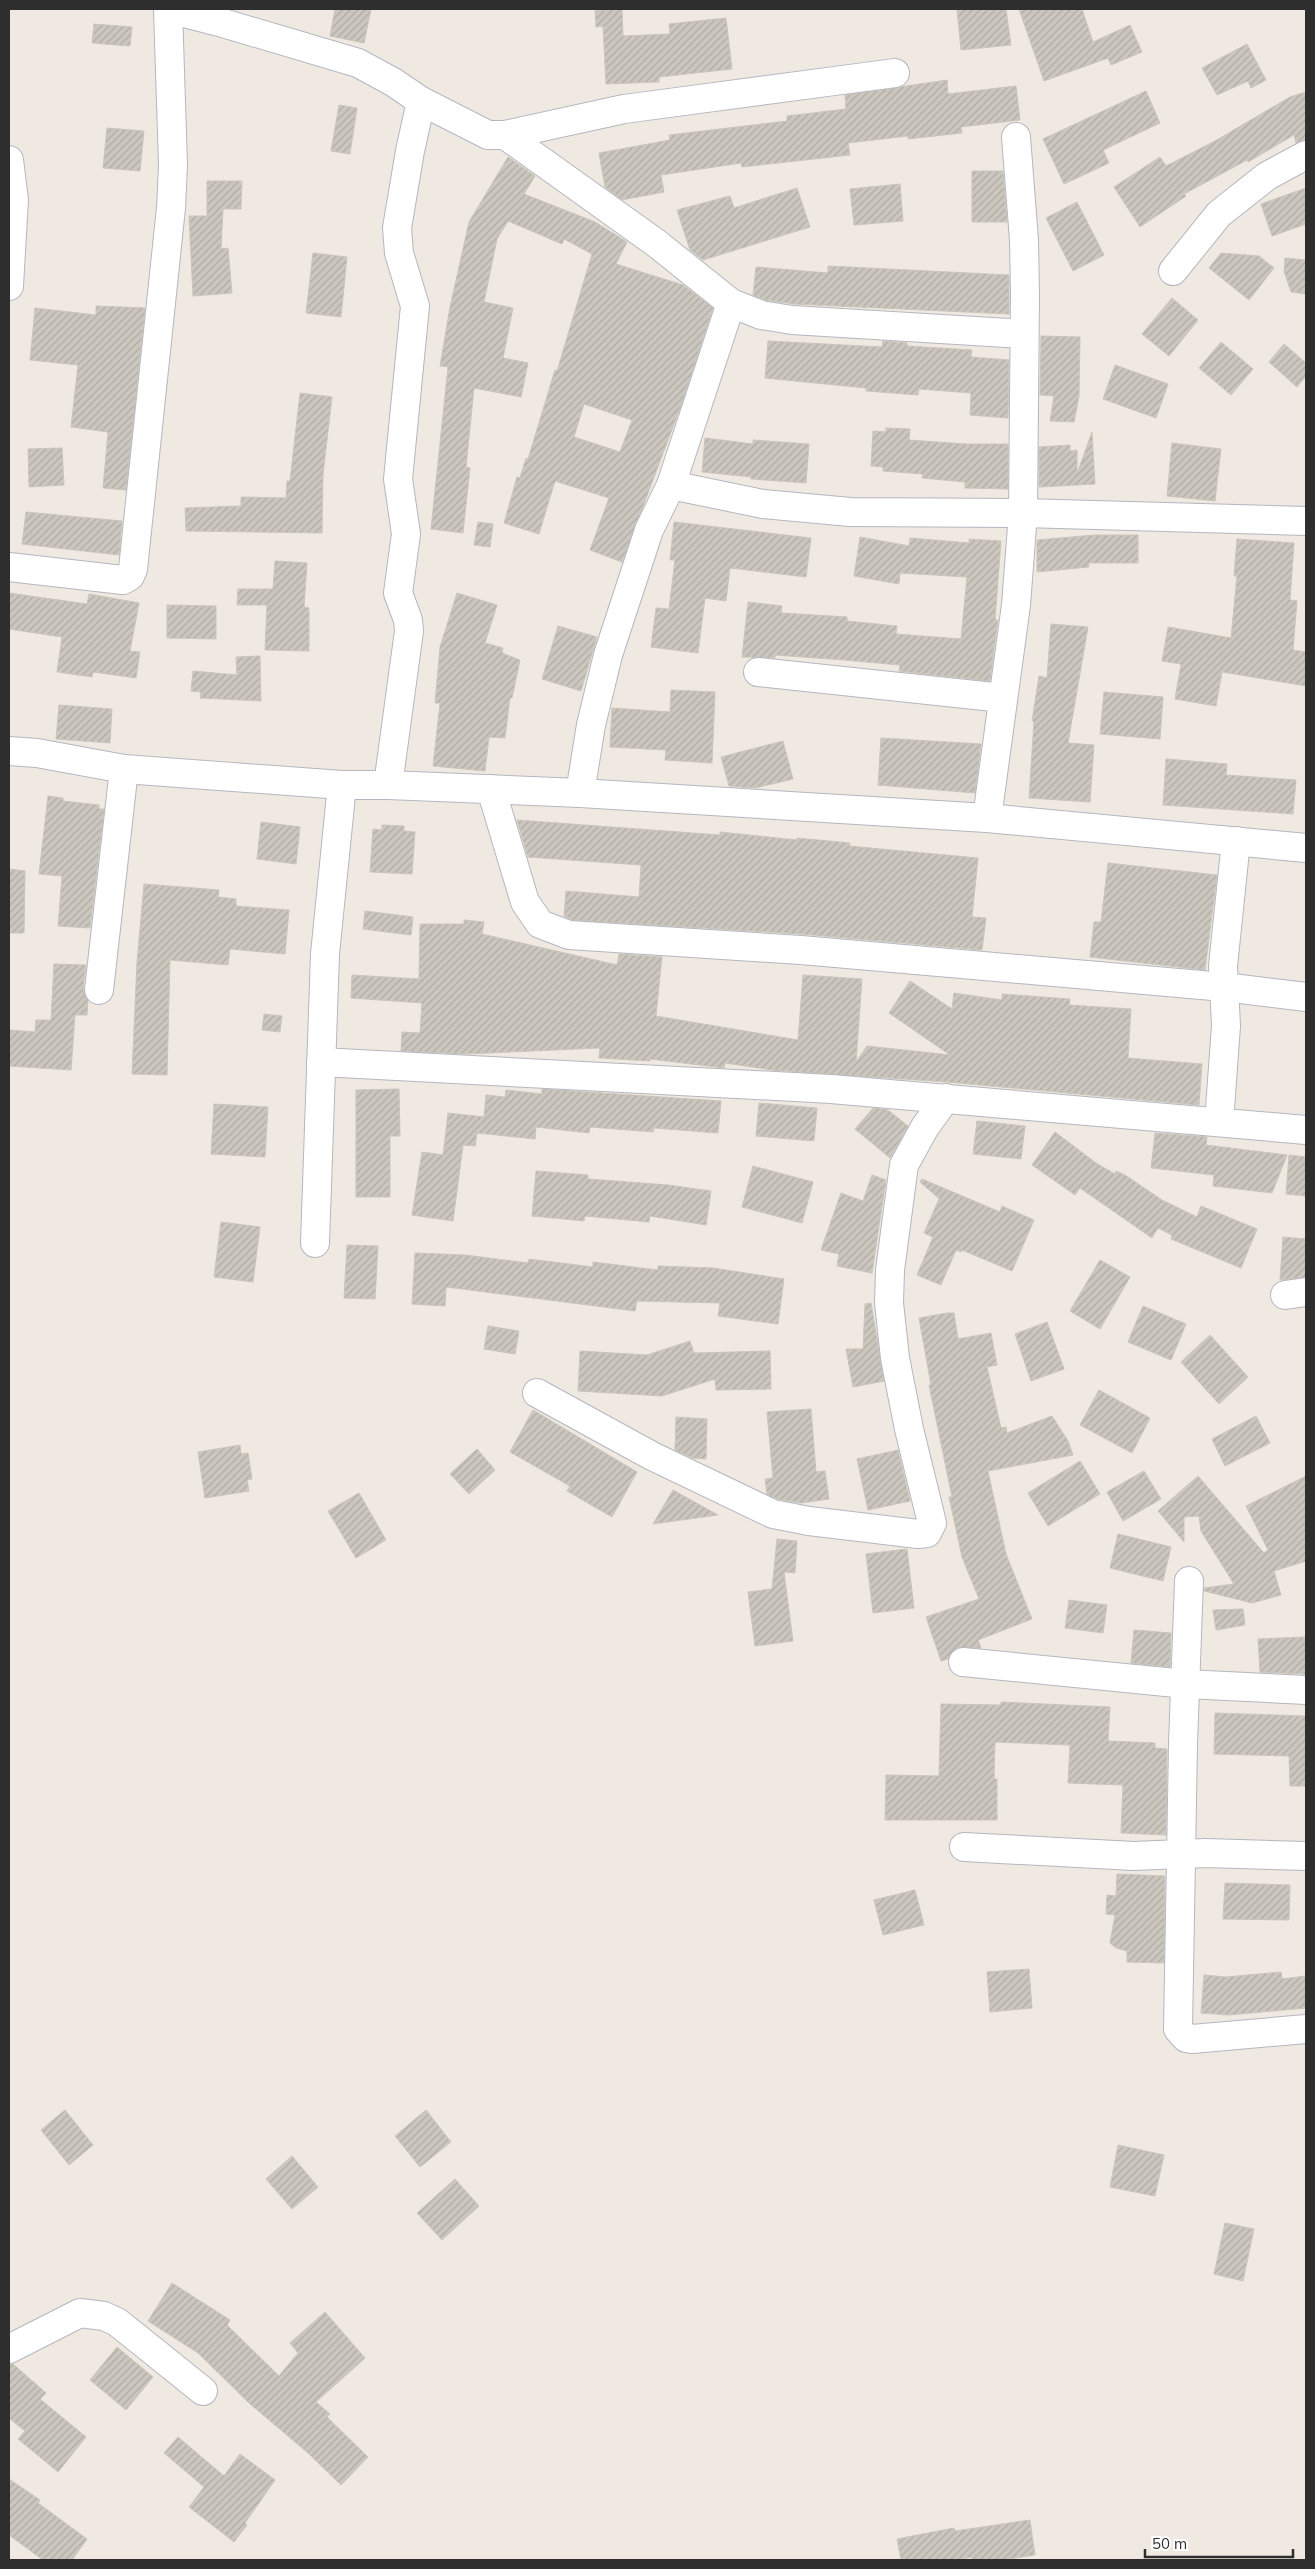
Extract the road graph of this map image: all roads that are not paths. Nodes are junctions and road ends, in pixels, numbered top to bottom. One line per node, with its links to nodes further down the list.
1 (895, 73): 3 (street)
2 (421, 101): 3 (street); 14 (street); 20 (street)
3 (505, 135): 9 (street)
4 (1016, 138): 10 (street)
5 (1306, 156): 7 (street)
6 (9, 160): 8 (street)
7 (1173, 270)
8 (9, 286)
9 (731, 303): 10 (street); 11 (street)
10 (1024, 334): 12 (street)
11 (671, 485): 12 (street); 22 (street)
12 (1023, 513): 13 (street); 16 (street)
13 (1306, 521)
14 (9, 567)
15 (758, 672): 16 (street)
16 (1003, 698): 23 (street)
17 (9, 751): 18 (street)
18 (124, 769): 19 (street); 27 (street)
19 (342, 785): 20 (street); 29 (street)
20 (388, 785): 21 (street)
21 (491, 789): 22 (street); 26 (street)
22 (580, 793): 23 (street)
23 (987, 818): 24 (street)
24 (1236, 841): 25 (street); 26 (street)
25 (1306, 848)
26 (1224, 987): 28 (street); 31 (street)
27 (100, 990)
28 (1306, 996)
29 (321, 1062): 30 (street); 33 (street)
30 (946, 1098): 31 (street); 34 (street)
31 (1218, 1122): 32 (street)
32 (1306, 1130)
33 (315, 1243)
34 (537, 1393)
35 (1189, 1581): 37 (street)
36 (963, 1662): 37 (street)
37 (1186, 1684): 38 (street); 40 (street)
38 (1306, 1690)
39 (964, 1847): 40 (street)
40 (1181, 1855): 41 (street); 42 (street)
41 (1306, 1856)
42 (1306, 2029)
43 (9, 2350): 44 (street)
44 (204, 2391)

